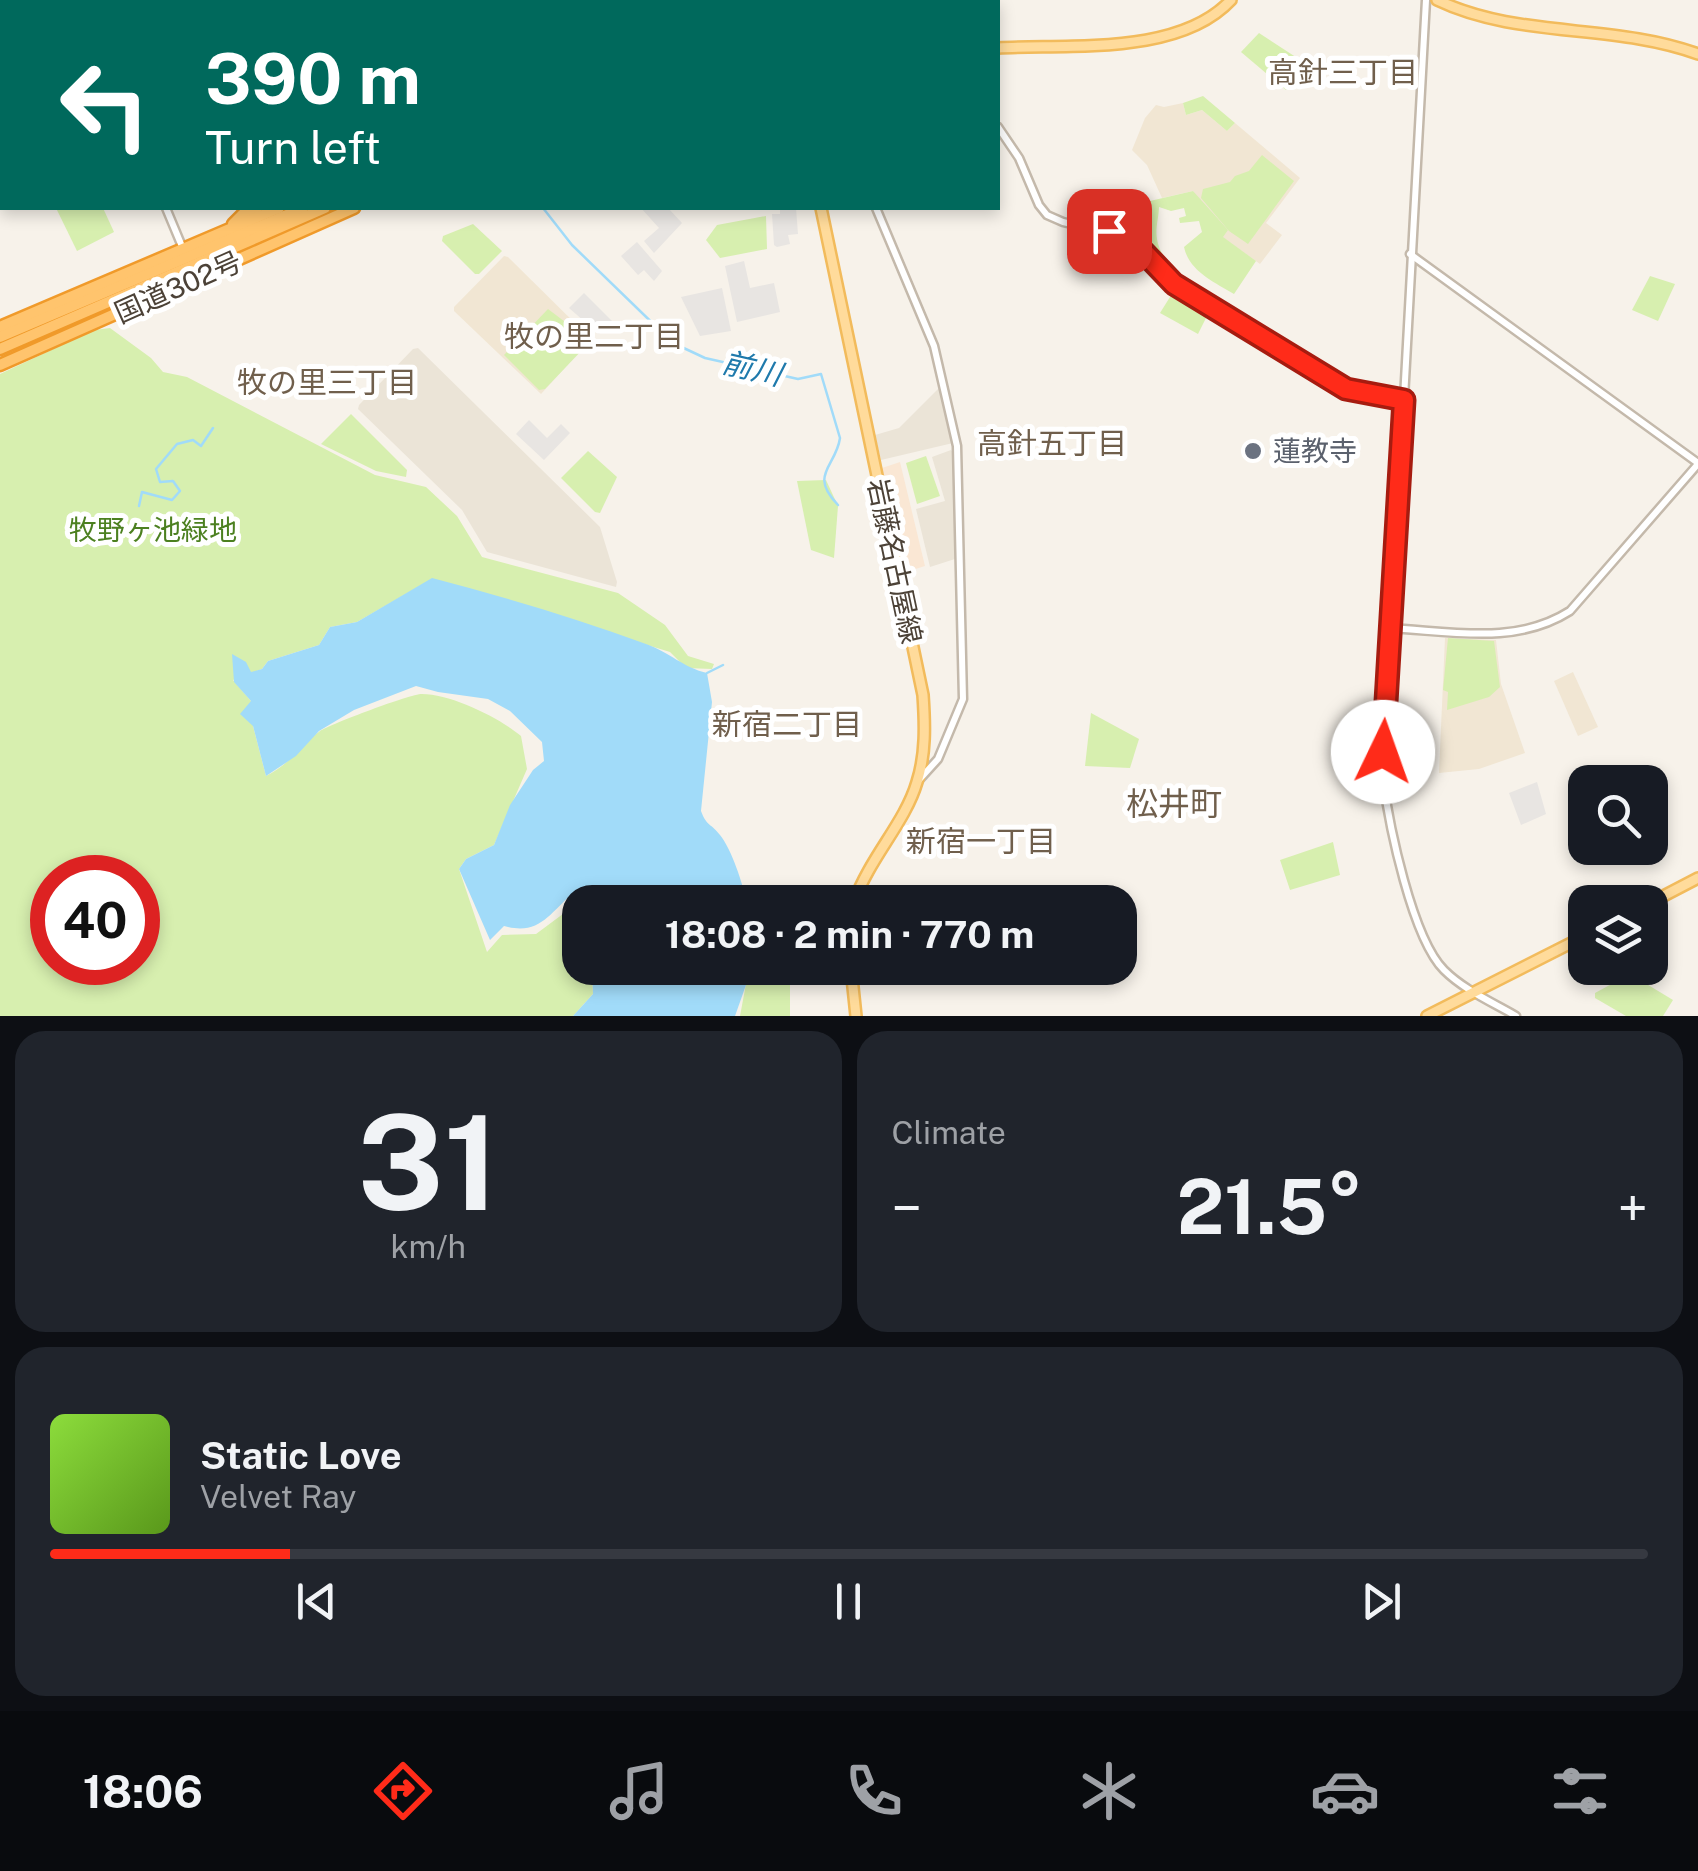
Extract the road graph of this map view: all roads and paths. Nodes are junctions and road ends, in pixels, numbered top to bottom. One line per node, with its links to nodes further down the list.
1 (1231, 0): 4 (main road)
2 (1426, 0): 19 (street)
3 (1437, 0): 5 (main road)
4 (1000, 48)
5 (1698, 54)
6 (1000, 130): 26 (street)
7 (167, 210): 18 (street)
8 (252, 210): 17 (highway)
9 (272, 210): 17 (highway, 国道302号)
10 (273, 210): 21 (highway)
11 (299, 210): 20 (highway)
12 (320, 210): 20 (highway)
13 (341, 210): 24 (highway)
14 (349, 210): 25 (highway, 国道302号)
15 (821, 210): 29 (main road, 岩藤名古屋線)
16 (877, 210): 29 (street)
17 (233, 224): 18 (highway, 国道302号)
18 (181, 244): 21 (highway, 国道302号)
19 (1410, 254): 26 (street); 27 (street)
20 (128, 288): 22 (highway); 23 (highway)
21 (0, 325)
22 (0, 338)
23 (0, 348)
24 (0, 357)
25 (0, 365)
26 (1404, 400): 28 (street)
27 (1698, 463): 28 (street)
28 (1389, 628): 35 (street)
29 (917, 782): 31 (main road, 岩藤名古屋線)
30 (1698, 878): 32 (main road)
31 (860, 885)
32 (1668, 894)
33 (1568, 945): 35 (main road)
34 (853, 985): 36 (main road)
35 (1477, 993): 37 (main road); 38 (street)
36 (856, 1016)
37 (1427, 1016)
38 (1516, 1016)

